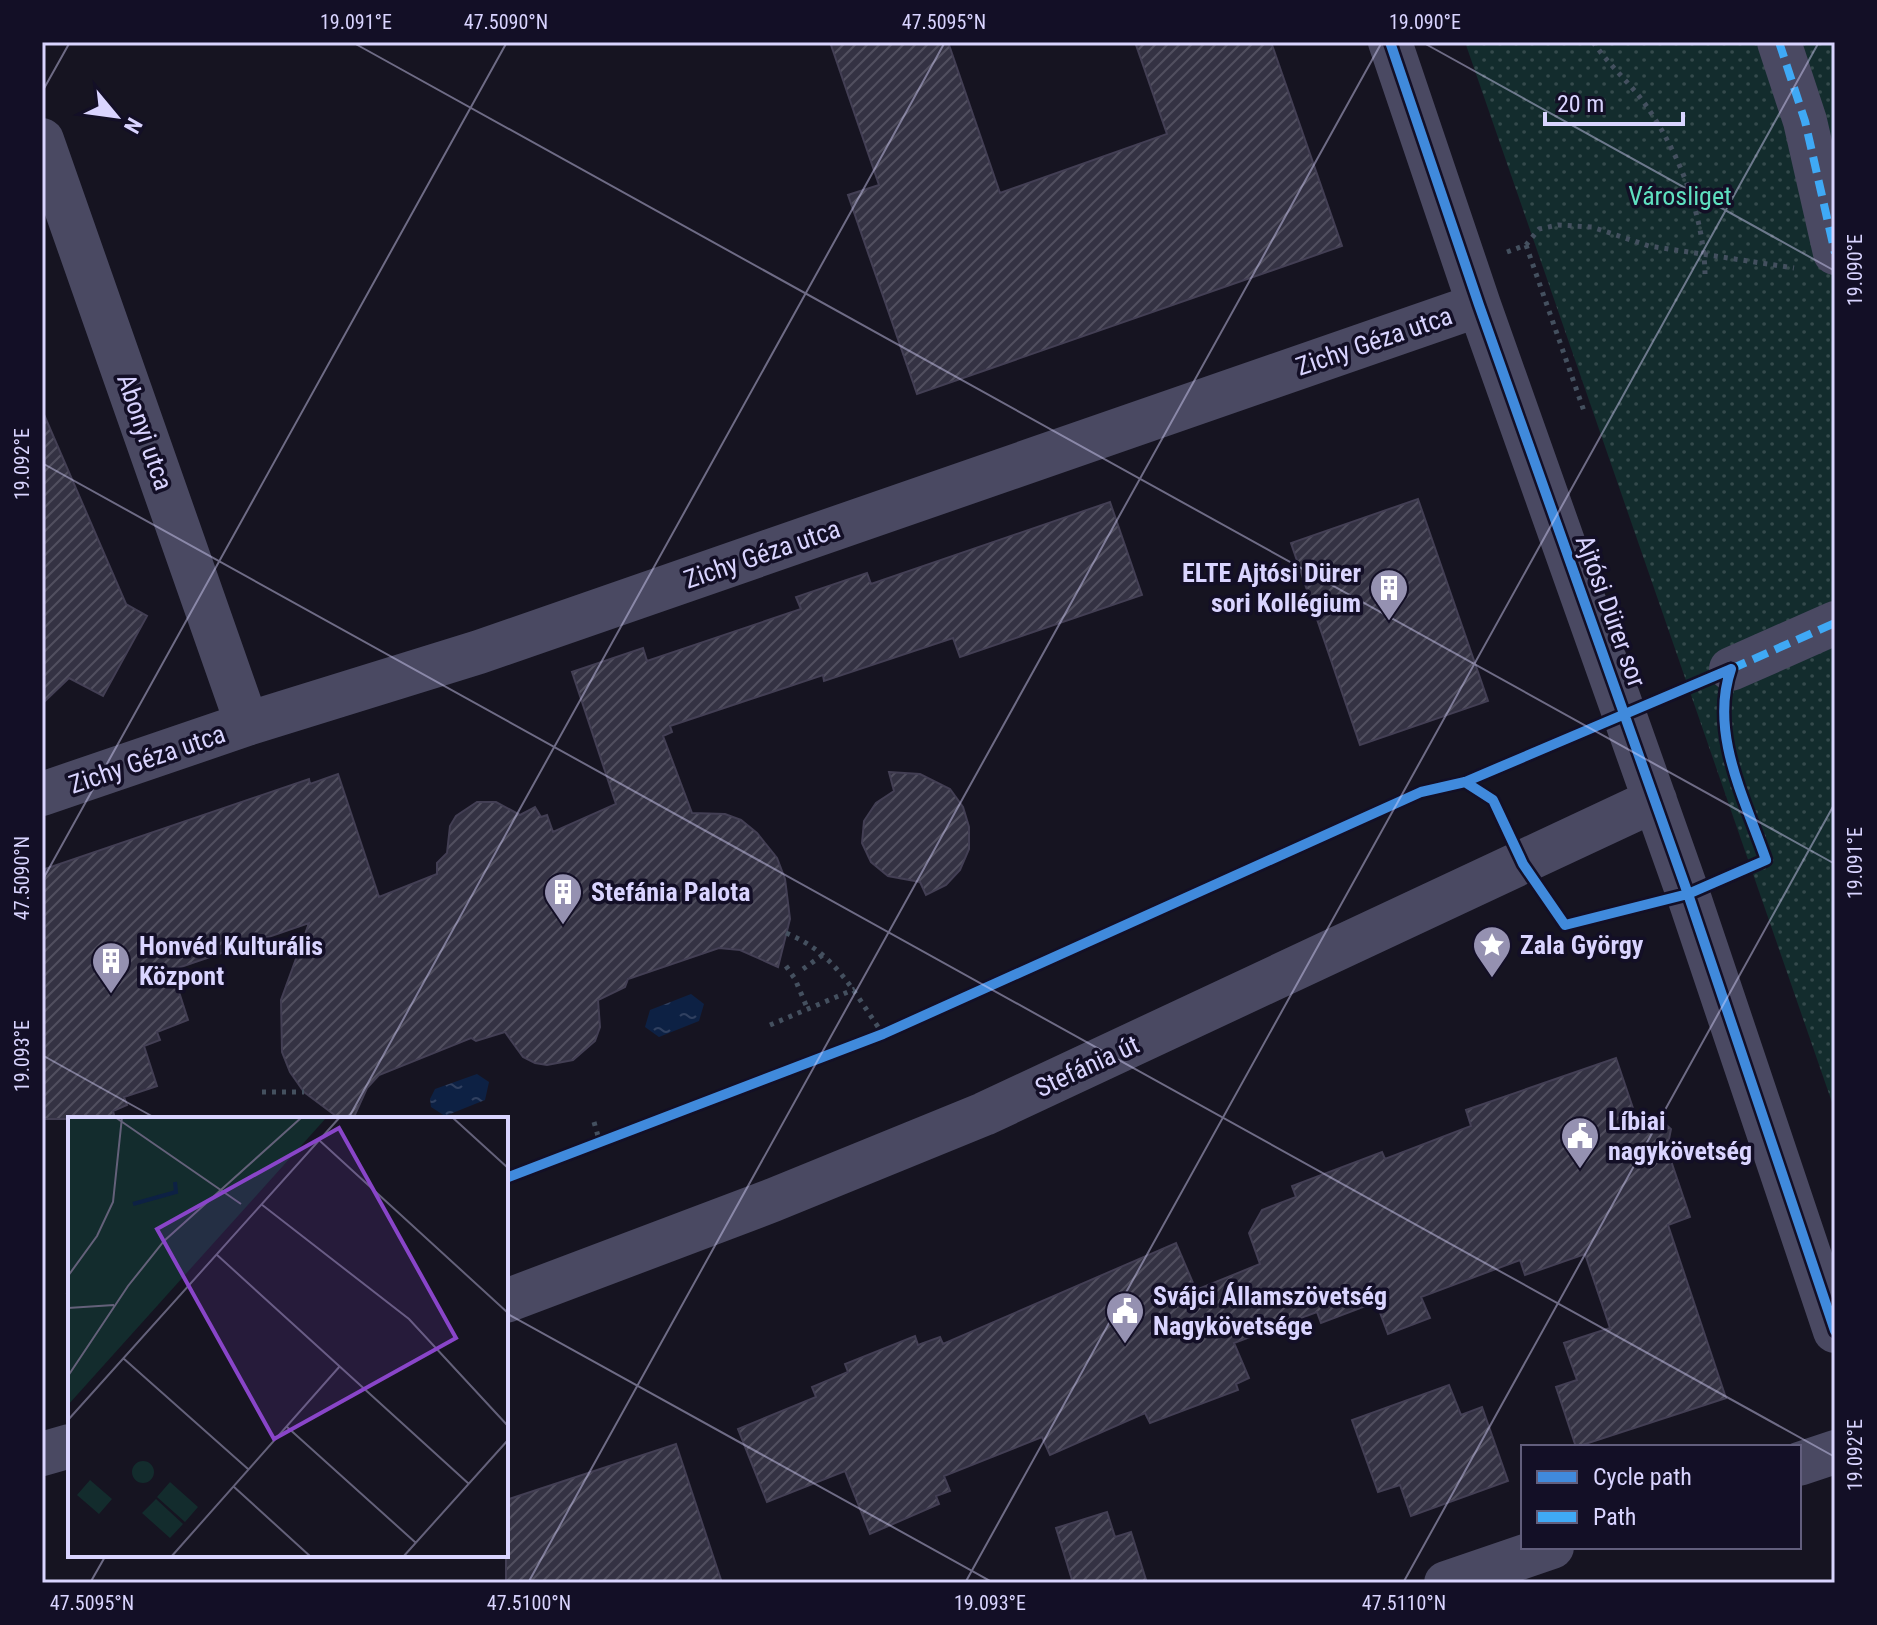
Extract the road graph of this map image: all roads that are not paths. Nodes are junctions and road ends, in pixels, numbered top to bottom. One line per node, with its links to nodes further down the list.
1 (1390, 42): 5 (street, Ajtósi Dürer sor)
2 (1779, 42): 4 (street)
3 (42, 140): 8 (street, Abonyi utca)
4 (1822, 261)
5 (1479, 305): 8 (street, Zichy Géza utca); 10 (street, Ajtósi Dürer sor)
6 (1835, 623): 7 (street)
7 (1731, 669)
8 (247, 724): 9 (street, Zichy Géza utca)
9 (42, 794)
10 (1655, 800): 11 (street, Stefánia út); 12 (street, Ajtósi Dürer sor)
11 (508, 1300)
12 (1835, 1331)
13 (68, 1447): 15 (street)
14 (1835, 1452): 16 (street)
15 (42, 1454)
16 (1801, 1463)
17 (1546, 1549): 18 (street)
18 (1446, 1583)

